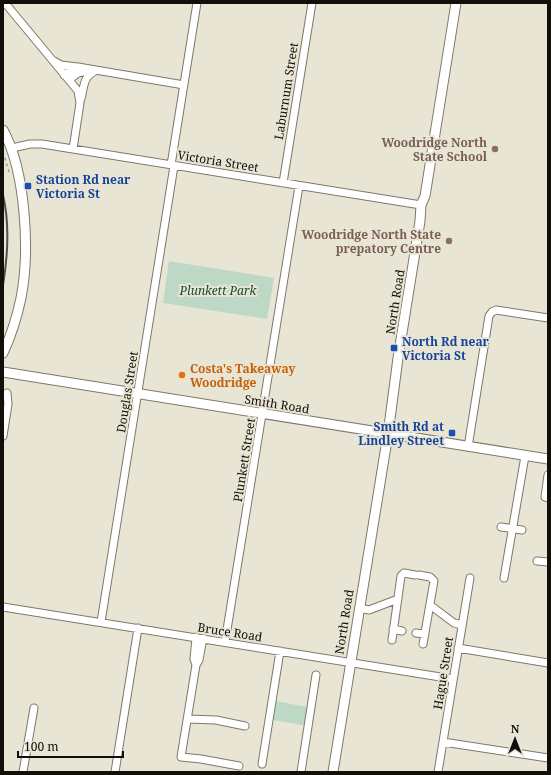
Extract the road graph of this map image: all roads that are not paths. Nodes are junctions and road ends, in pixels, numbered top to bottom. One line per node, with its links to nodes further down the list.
1 (5, 3): 5 (street)
2 (197, 3): 9 (street, Douglas Street)
3 (312, 3): 15 (street, Laburnum Street)
4 (456, 3): 17 (street, North Road)
5 (52, 60): 6 (street); 8 (street)
6 (78, 68): 7 (street); 8 (street)
7 (94, 70): 8 (street); 9 (street); 10 (street)
8 (67, 78): 10 (street)
9 (184, 85): 14 (street, Douglas Street)
10 (80, 103): 13 (street)
11 (3, 130): 12 (street)
12 (12, 148): 13 (street, Victoria Street); 19 (street)
13 (73, 149): 14 (street, Victoria Street)
14 (172, 165): 15 (street, Victoria Street); 22 (street, Douglas Street)
15 (283, 183): 16 (street, Victoria Street)
16 (299, 186): 17 (street, Victoria Street); 23 (street, Plunkett Street)
17 (421, 205): 24 (street, North Road)
18 (548, 318): 26 (street)
19 (3, 353)
20 (3, 372): 22 (street, Smith Road)
21 (7, 393): 25 (street)
22 (138, 394): 23 (street, Smith Road); 42 (street, Douglas Street)
23 (263, 414): 24 (street, Smith Road); 51 (street, Plunkett Street)
24 (388, 434): 26 (street, Smith Road); 41 (street, North Road)
25 (3, 436)
26 (468, 446): 27 (street, Smith Road)
27 (525, 456): 28 (street, Smith Road); 32 (street)
28 (548, 457)
29 (548, 475): 30 (street)
30 (548, 498)
31 (501, 527): 32 (street)
32 (512, 528): 33 (street); 37 (street)
33 (522, 530)
34 (537, 561): 35 (street)
35 (548, 562)
36 (470, 578): 43 (street, Hague Street)
37 (504, 578)
38 (398, 599): 39 (street); 41 (street); 45 (street)
39 (430, 605): 43 (street); 48 (street)
40 (3, 607): 42 (street, Bruce Road)
41 (359, 608): 55 (street, North Road)
42 (101, 622): 44 (street, Bruce Road)
43 (462, 625): 53 (street, Hague Street)
44 (138, 628): 49 (street, Bruce Road); 67 (street)
45 (393, 629): 46 (street); 50 (street)
46 (402, 631)
47 (416, 633): 48 (street)
48 (425, 634): 52 (street)
49 (200, 638): 51 (street, Bruce Road); 60 (street)
50 (392, 640)
51 (226, 642): 54 (street, Bruce Road)
52 (423, 644)
53 (458, 648): 56 (street); 58 (street, Hague Street)
54 (280, 651): 55 (street, Bruce Road); 64 (street)
55 (350, 662): 58 (street, Bruce Road); 69 (street, North Road)
56 (548, 663)
57 (316, 675): 68 (street)
58 (453, 679): 62 (street, Hague Street)
59 (34, 708): 66 (street)
60 (188, 719): 61 (street); 65 (street)
61 (245, 726)
62 (443, 742): 63 (street); 70 (street, Hague Street)
63 (548, 758)
64 (262, 764)
65 (239, 766)
66 (23, 772)
67 (115, 772)
68 (301, 772)
69 (333, 772)
70 (438, 772)

